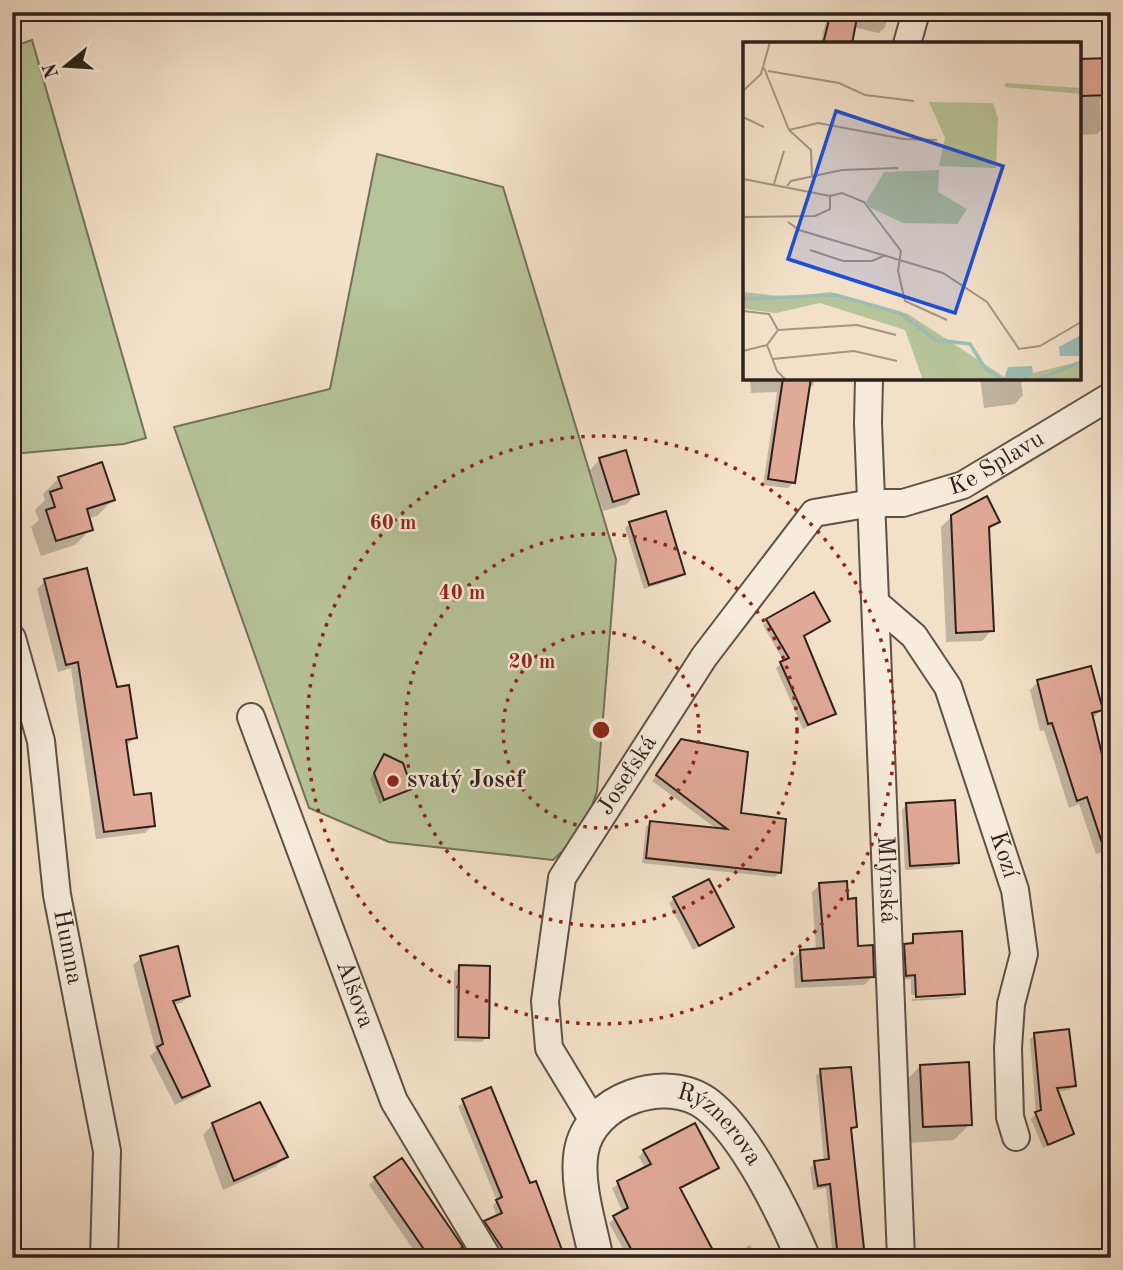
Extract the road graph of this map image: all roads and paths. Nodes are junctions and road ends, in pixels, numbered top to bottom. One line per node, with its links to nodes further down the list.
1 (916, 12): 2 (street)
2 (908, 42)
3 (869, 380): 5 (street, Mlýnská)
4 (1111, 396): 5 (street, Ke Splavu)
5 (872, 503): 6 (street, Mlýnská); 9 (street, Josefská)
6 (877, 604): 10 (street, Kozí); 15 (street, Mlýnská)
7 (12, 638): 11 (street, Humna)
8 (251, 717): 12 (street, Alšova)
9 (595, 1124): 13 (street, Rýznerova); 14 (street, Rýznerova)
10 (1016, 1137)
11 (104, 1258)
12 (488, 1258)
13 (596, 1258)
14 (803, 1258)
15 (901, 1258)

